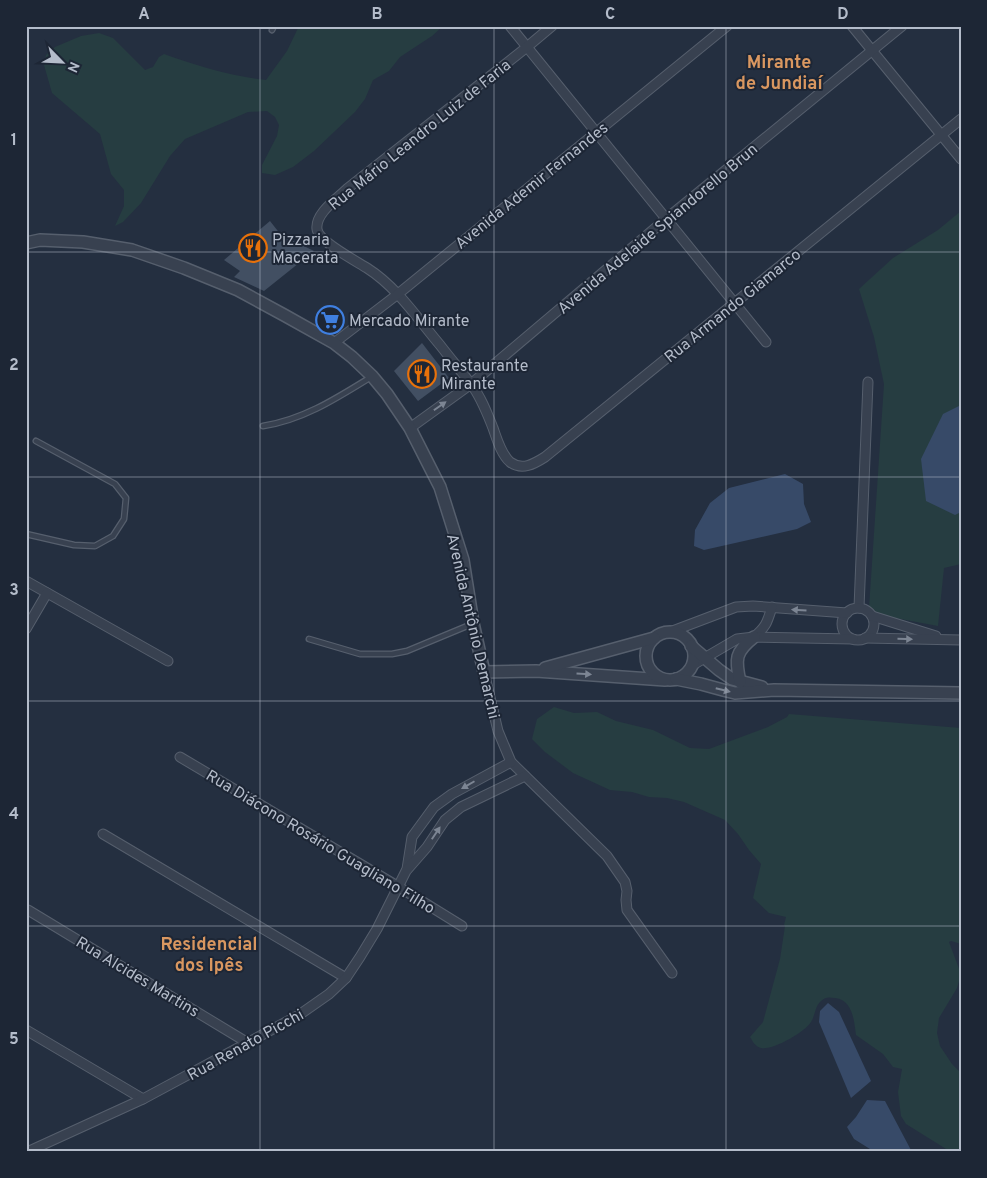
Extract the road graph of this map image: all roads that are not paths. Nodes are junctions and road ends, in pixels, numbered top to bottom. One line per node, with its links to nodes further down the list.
1 (510, 26): 6 (street)
2 (552, 26): 6 (street, Rua Mário Leandro Luiz de Faria)
3 (727, 26): 9 (street, Avenida Ademir Fernandes)
4 (852, 26): 7 (street)
5 (902, 26): 7 (street, Avenida Adelaide Spiandorello Brun)
6 (527, 47): 9 (street); 14 (street, Rua Mário Leandro Luiz de Faria)
7 (872, 51): 10 (street); 12 (street, Avenida Adelaide Spiandorello Brun)
8 (961, 119): 10 (street, Rua Armando Giamarco)
9 (596, 132): 12 (street); 14 (street, Avenida Ademir Fernandes)
10 (941, 135): 11 (street); 15 (street, Rua Armando Giamarco)
11 (961, 159)
12 (666, 219): 15 (street); 20 (street, Avenida Adelaide Spiandorello Brun)
13 (26, 243): 17 (street, Avenida Antônio Demarchi)
14 (398, 294): 17 (street, Avenida Ademir Fernandes); 20 (street)
15 (734, 303): 16 (street); 20 (street, Rua Armando Giamarco)
16 (766, 342)
17 (334, 343): 18 (street, Avenida Antônio Demarchi)
18 (372, 376): 21 (lane); 22 (street, Avenida Antônio Demarchi)
19 (868, 382): 28 (street)
20 (471, 384): 22 (street, Avenida Adelaide Spiandorello Brun, one-way to 20)
21 (263, 426)
22 (410, 428): 31 (street, Avenida Antônio Demarchi)
23 (36, 441): 24 (lane)
24 (26, 534)
25 (26, 581): 26 (street)
26 (47, 593): 32 (street); 43 (street)
27 (772, 607): 29 (street, one-way to 27); 33 (street); 34 (street)
28 (859, 608): 29 (street); 30 (street)
29 (847, 613): 38 (street)
30 (872, 616): 36 (street); 39 (street)
31 (473, 623): 37 (lane); 46 (street, Avenida Antônio Demarchi)
32 (26, 629)
33 (670, 632): 35 (street); 41 (street)
34 (754, 637): 38 (street); 42 (street); 48 (street)
35 (654, 638): 45 (street); 47 (street)
36 (865, 638): 38 (street); 39 (street, one-way to 39)
37 (309, 639)
38 (853, 639)
39 (946, 640): 40 (street)
40 (961, 640)
41 (692, 646): 42 (street); 44 (street)
42 (706, 658): 44 (street); 48 (street)
43 (168, 661)
44 (691, 666): 47 (street)
45 (536, 671): 46 (street); 47 (street, one-way to 47)
46 (484, 672): 52 (street, Avenida Antônio Demarchi)
47 (671, 680): 49 (street, one-way to 49)
48 (740, 682): 49 (street)
49 (774, 690): 50 (street)
50 (961, 693)
51 (180, 757): 56 (street, Rua Diácono Rosário Guagliano Filho)
52 (511, 762): 53 (street, Avenida Antônio Demarchi); 55 (street, Rua Renato Picchi, one-way to 55)
53 (525, 776): 55 (street, Rua Renato Picchi, one-way to 53); 59 (street, Avenida Antônio Demarchi)
54 (103, 834): 60 (street)
55 (406, 871): 56 (street, Rua Renato Picchi)
56 (399, 887): 58 (street, Rua Diácono Rosário Guagliano Filho); 60 (street, Rua Renato Picchi)
57 (28, 910): 62 (street, Rua Alcides Martins)
58 (462, 926)
59 (672, 973)
60 (346, 978): 62 (street, Rua Renato Picchi)
61 (26, 1030): 63 (street)
62 (248, 1043): 63 (street, Rua Renato Picchi)
63 (143, 1099): 64 (street, Rua Renato Picchi)
64 (27, 1151)

